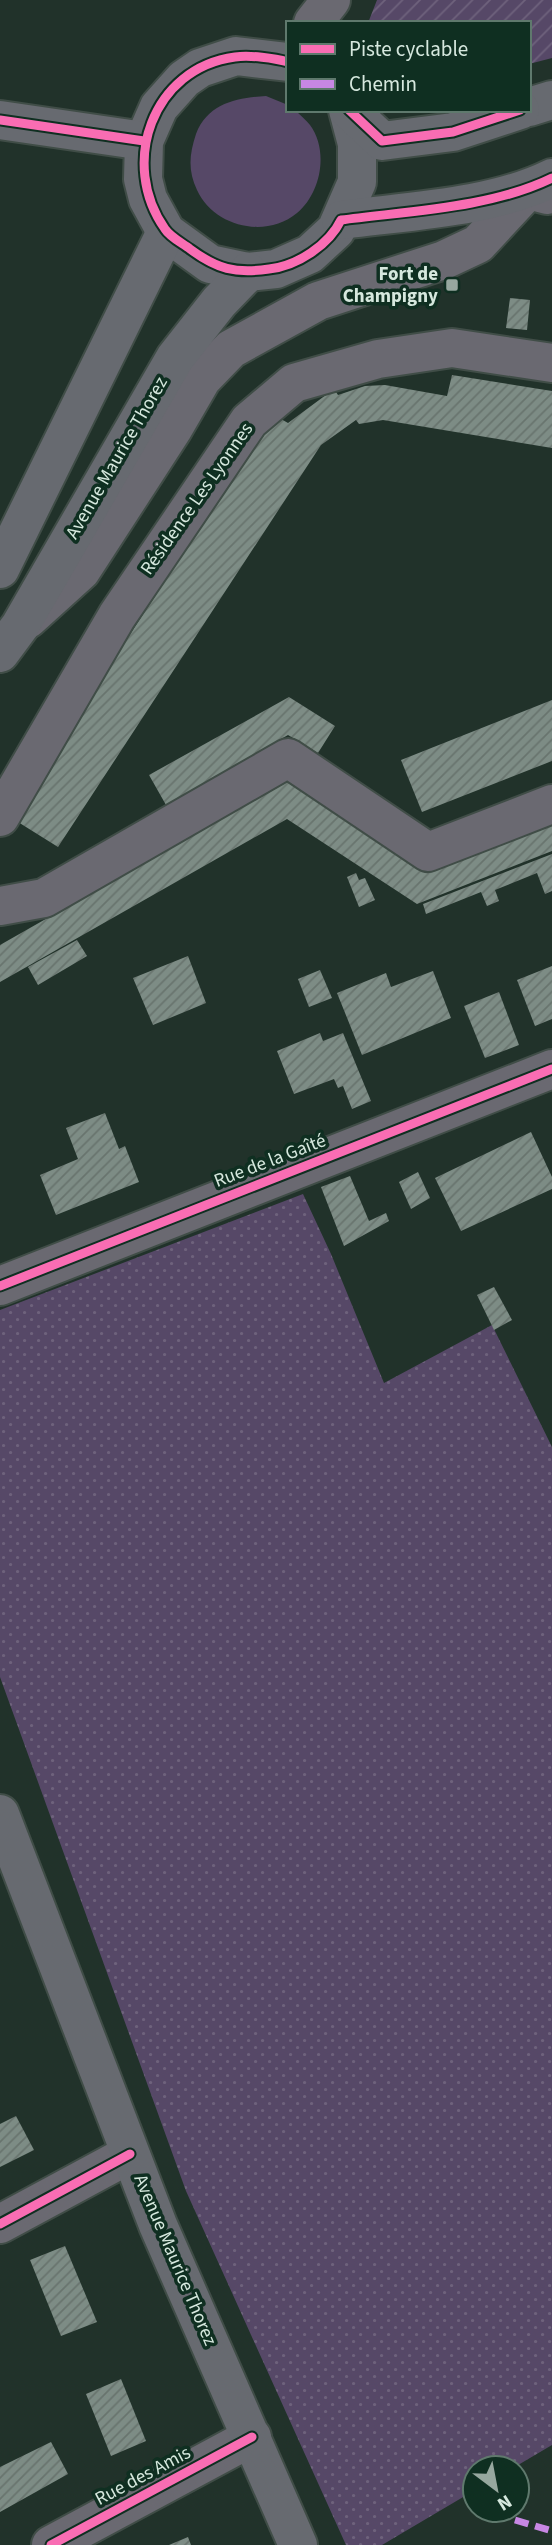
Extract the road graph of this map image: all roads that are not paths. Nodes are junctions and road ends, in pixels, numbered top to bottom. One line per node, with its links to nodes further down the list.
1 (331, 0): 2 (street)
2 (315, 21)
3 (286, 60): 10 (main road)
4 (552, 100): 5 (main road)
5 (531, 106)
6 (349, 112): 12 (main road)
7 (350, 112): 8 (main road)
8 (514, 112)
9 (0, 120): 10 (main road)
10 (144, 141): 13 (main road)
11 (544, 188): 12 (main road); 15 (street)
12 (341, 219): 14 (main road)
13 (166, 232): 14 (main road); 17 (main road)
14 (248, 272): 15 (street); 18 (main road, Avenue Maurice Thorez)
15 (318, 301): 18 (street)
16 (552, 363): 20 (street, Résidence Les Lyonnes)
17 (0, 569)
18 (10, 639)
19 (552, 804): 21 (street)
20 (0, 817)
21 (0, 906)
22 (552, 1069): 23 (street, Rue de la Gaîté)
23 (0, 1286)
24 (0, 1814): 25 (main road, Avenue Maurice Thorez)
25 (130, 2154): 26 (street); 27 (main road, Avenue Maurice Thorez)
26 (0, 2224)
27 (252, 2437): 28 (street, Rue des Amis); 29 (main road, Avenue Maurice Thorez)
28 (51, 2545)
29 (298, 2545)

